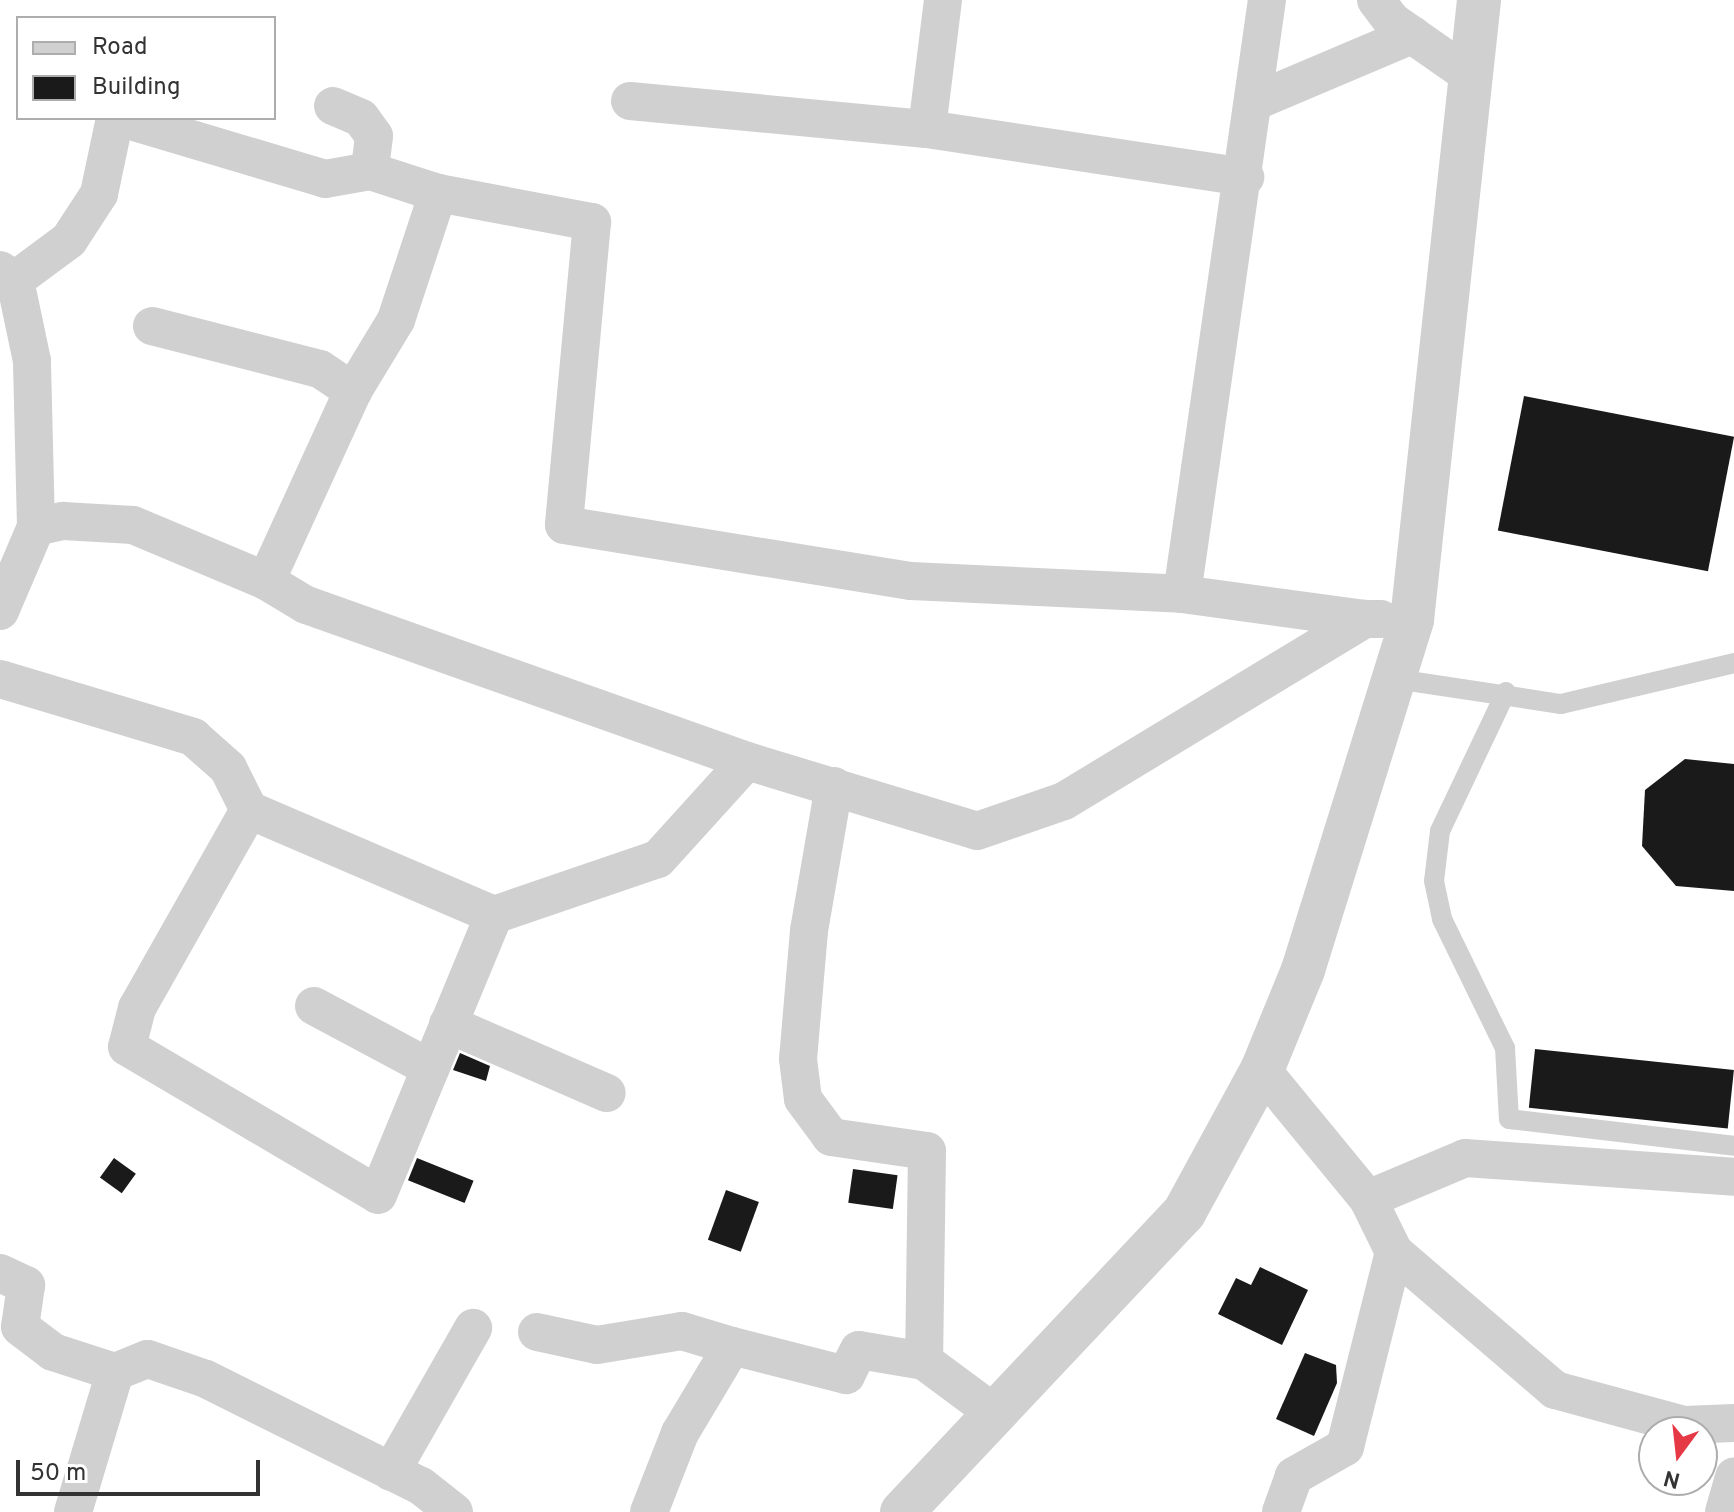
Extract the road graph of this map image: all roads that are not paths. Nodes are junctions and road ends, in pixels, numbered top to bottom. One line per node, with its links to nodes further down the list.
1 (943, 0): 12 (street)
2 (1267, 0): 8 (street)
3 (1376, 0): 5 (street)
4 (1479, 0): 6 (street)
5 (1412, 35): 6 (street); 8 (street)
6 (1468, 74): 24 (street)
7 (630, 101): 12 (street)
8 (1254, 102): 14 (street)
9 (333, 106): 13 (street)
10 (118, 120): 16 (street)
11 (125, 120): 13 (street)
12 (927, 129): 14 (street)
13 (370, 171): 15 (street)
14 (1245, 177): 21 (street)
15 (438, 193): 18 (street); 21 (street)
16 (7, 275): 19 (street)
17 (152, 326): 18 (street)
18 (353, 391): 20 (street)
19 (36, 527): 20 (street); 22 (street)
20 (266, 581): 29 (street)
21 (1182, 594): 23 (street)
22 (0, 611)
23 (1365, 619): 24 (street); 30 (street)
24 (1412, 620): 26 (street)
25 (1734, 663): 28 (lane)
26 (1389, 678): 28 (lane); 36 (street)
27 (0, 679): 31 (street)
28 (1506, 692): 38 (lane)
29 (747, 761): 30 (street); 32 (street)
30 (834, 786): 46 (street)
31 (249, 810): 32 (street); 35 (street)
32 (494, 915): 34 (street)
33 (314, 1006): 35 (street)
34 (448, 1024): 35 (street); 37 (street)
35 (430, 1068)
36 (1262, 1070): 40 (street); 48 (street)
37 (607, 1093)
38 (1734, 1146)
39 (1734, 1177): 40 (street)
40 (1368, 1199): 41 (street)
41 (1394, 1252): 49 (street); 56 (street)
42 (0, 1273): 47 (street)
43 (473, 1328): 50 (street)
44 (537, 1332): 45 (street)
45 (732, 1346): 46 (street); 54 (street)
46 (924, 1361): 48 (street)
47 (115, 1372): 50 (street); 52 (street)
48 (993, 1412): 55 (street)
49 (1734, 1423)
50 (391, 1472): 53 (street)
51 (1734, 1476): 57 (street)
52 (73, 1512)
53 (454, 1512)
54 (649, 1512)
55 (902, 1512)
56 (1281, 1512)
57 (1724, 1512)

